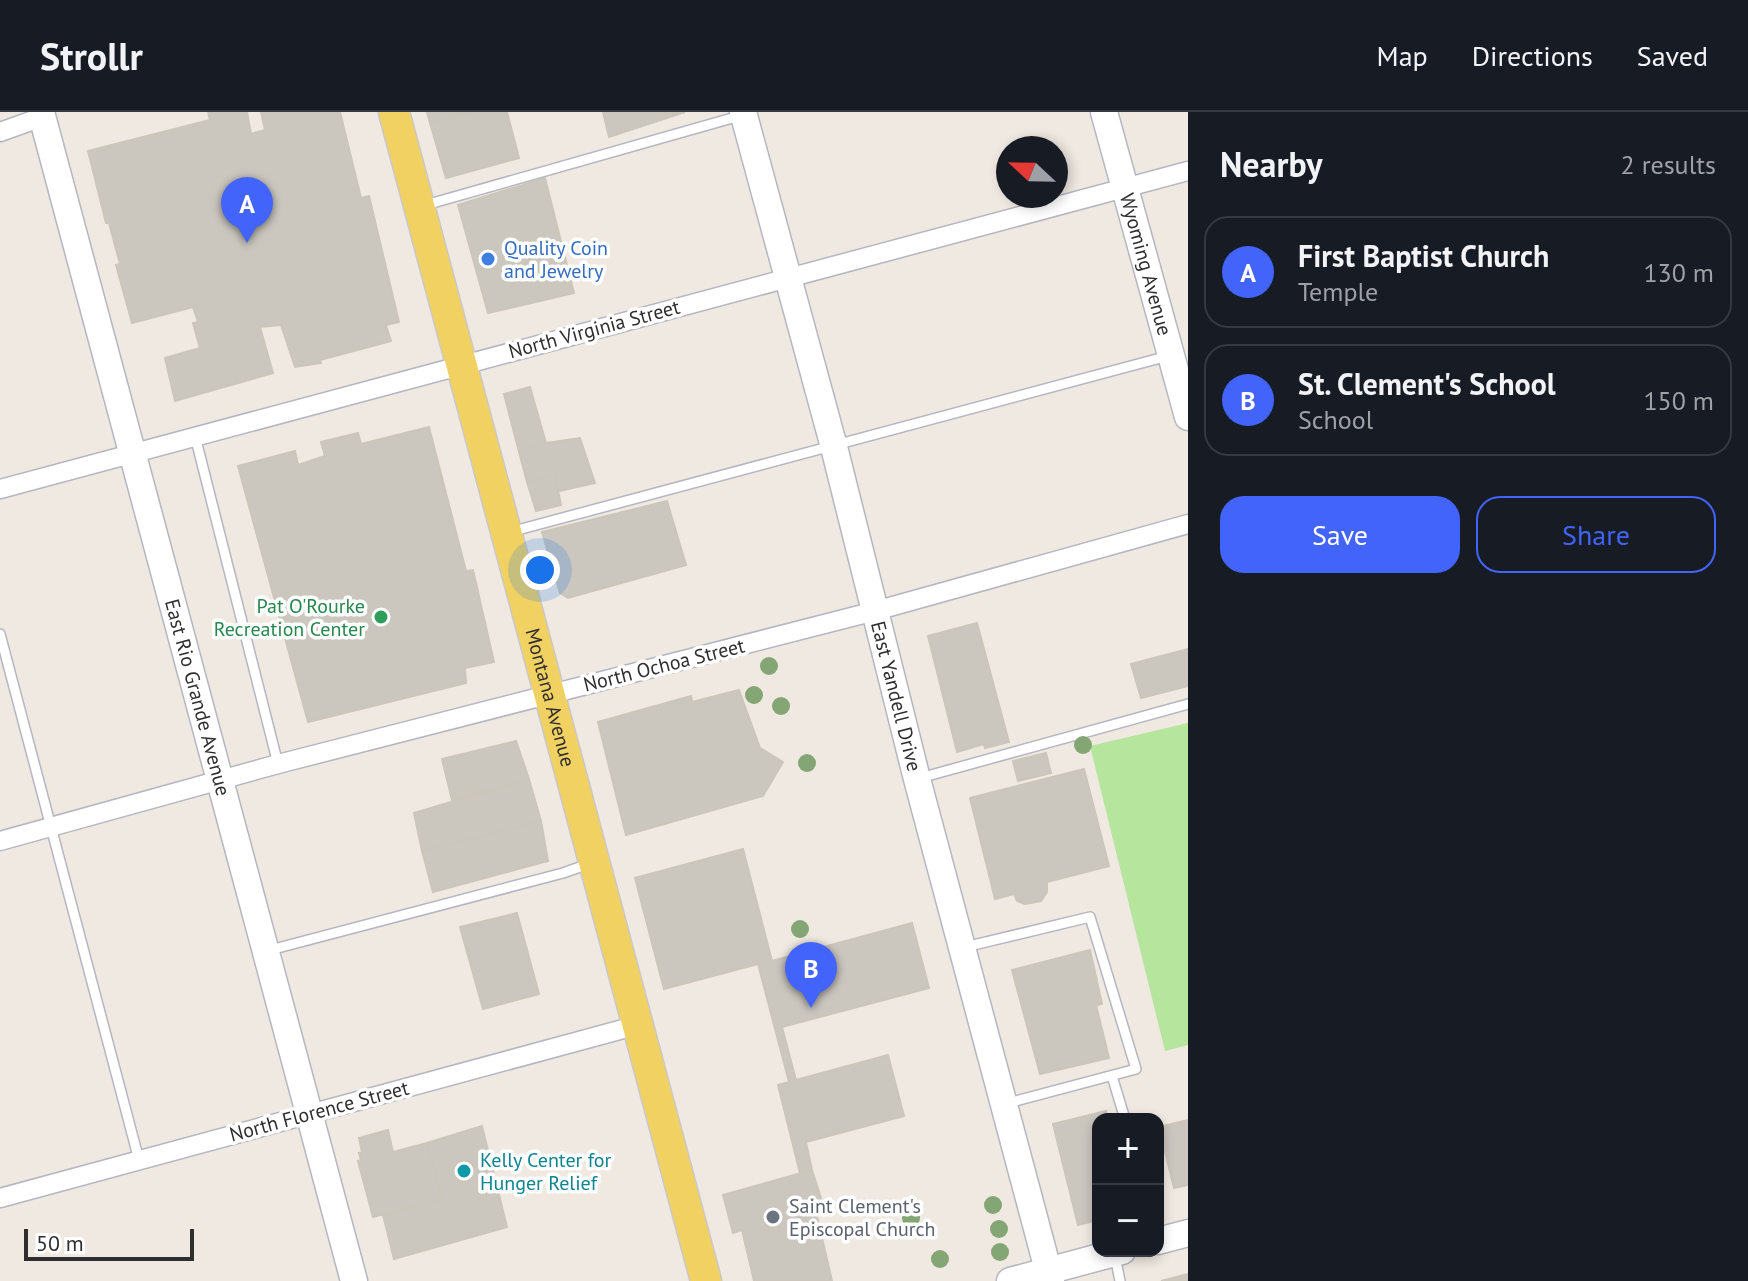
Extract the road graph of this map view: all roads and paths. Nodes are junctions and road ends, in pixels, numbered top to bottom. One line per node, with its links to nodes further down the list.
1 (394, 112): 8 (main road, Montana Avenue)
2 (1104, 112): 7 (street, Wyoming Avenue)
3 (747, 113): 8 (lane); 9 (street, East Yandell Drive)
4 (45, 115): 5 (street); 15 (street, East Rio Grande Avenue)
5 (0, 132)
6 (1188, 171): 7 (street, North Virginia Street)
7 (1124, 188): 9 (street, North Virginia Street); 10 (street, Wyoming Avenue)
8 (419, 207): 11 (main road, Montana Avenue)
9 (789, 277): 11 (street, North Virginia Street); 14 (street, East Yandell Drive)
10 (1171, 355): 12 (street, Wyoming Avenue); 14 (lane)
11 (462, 365): 13 (street, North Virginia Street); 18 (main road, Montana Avenue)
12 (1188, 417)
13 (195, 436): 15 (street, North Virginia Street); 23 (lane)
14 (834, 447): 18 (lane); 19 (street, East Yandell Drive)
15 (132, 453): 16 (street, North Virginia Street); 25 (street, East Rio Grande Avenue)
16 (0, 489)
17 (1188, 524): 19 (street, North Ochoa Street)
18 (507, 533): 21 (main road, Montana Avenue)
19 (875, 611): 21 (street, North Ochoa Street); 24 (street, East Yandell Drive)
20 (0, 634): 26 (lane)
21 (549, 694): 23 (street, North Ochoa Street); 28 (main road, Montana Avenue)
22 (1188, 704): 24 (lane)
23 (278, 764): 25 (street, North Ochoa Street)
24 (917, 779): 29 (street, East Yandell Drive)
25 (222, 782): 26 (street, North Ochoa Street); 30 (street, East Rio Grande Avenue)
26 (52, 827): 27 (street, North Ochoa Street); 36 (lane)
27 (0, 841)
28 (595, 862): 30 (lane); 31 (main road, Montana Avenue)
29 (962, 948): 32 (lane); 33 (street, East Yandell Drive)
30 (266, 950): 35 (street, East Rio Grande Avenue)
31 (638, 1025): 35 (street, North Florence Street); 44 (main road, Montana Avenue)
32 (1112, 1076): 33 (lane); 34 (lane)
33 (1004, 1104): 42 (street, East Yandell Drive)
34 (1123, 1113)
35 (309, 1114): 36 (street, North Florence Street); 43 (street, East Rio Grande Avenue)
36 (139, 1160): 37 (street, North Florence Street)
37 (0, 1198)
38 (1188, 1233): 39 (street)
39 (1164, 1235)
40 (1104, 1257): 42 (street)
41 (1118, 1257): 46 (lane)
42 (1049, 1276): 45 (street)
43 (353, 1281)
44 (706, 1281)
45 (1010, 1281)
46 (1120, 1281)

